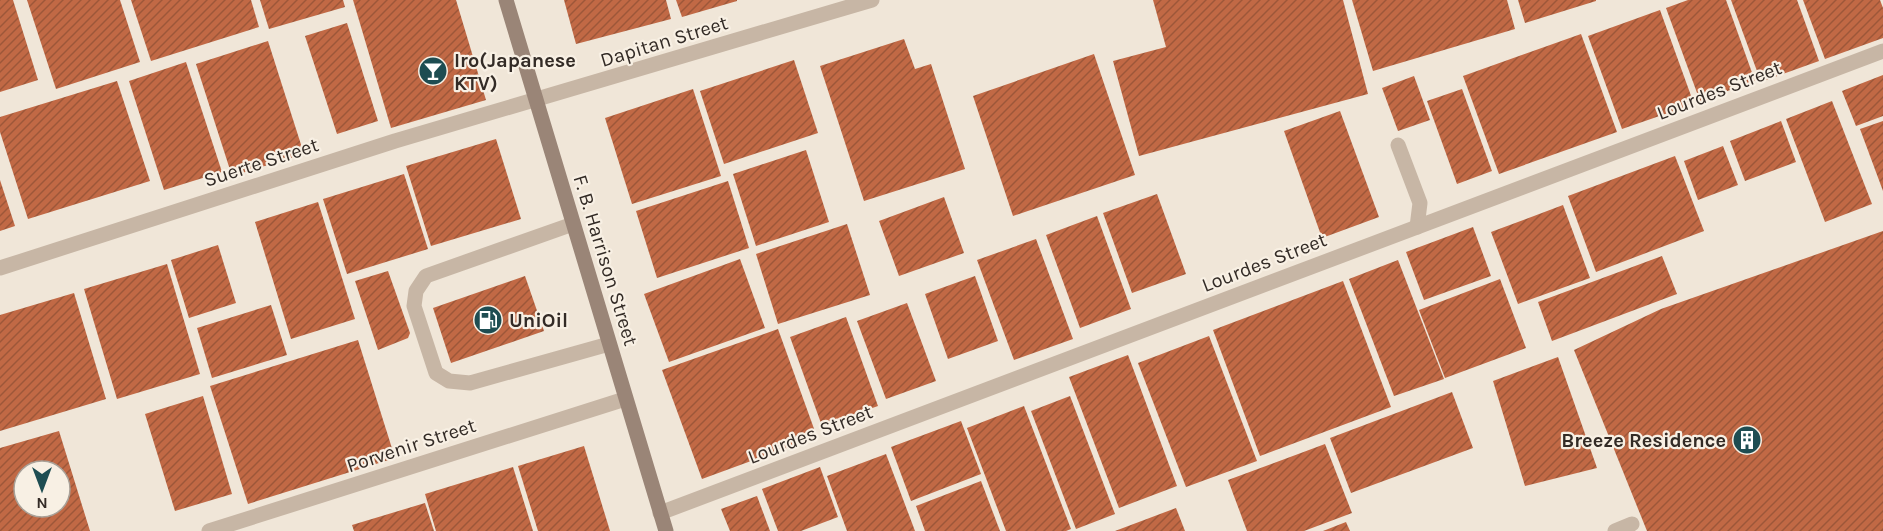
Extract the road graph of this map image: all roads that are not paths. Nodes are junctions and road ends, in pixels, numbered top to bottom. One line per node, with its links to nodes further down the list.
1 (506, 0): 4 (main road, F. B. Harrison Street)
2 (873, 0): 4 (street, Dapitan Street)
3 (1883, 51): 7 (street, Lourdes Street)
4 (536, 101): 6 (main road, F. B. Harrison Street); 8 (street, Suerte Street)
5 (1398, 145): 7 (street)
6 (573, 224): 9 (main road, F. B. Harrison Street); 9 (street)
7 (1417, 227): 11 (street, Lourdes Street)
8 (0, 268)
9 (609, 344): 10 (main road, F. B. Harrison Street)
10 (625, 399): 11 (main road, F. B. Harrison Street); 13 (street, Porvenir Street)
11 (660, 513): 14 (main road, F. B. Harrison Street)
12 (1632, 524): 15 (street)
13 (209, 531)
14 (666, 531)
15 (1615, 531)

